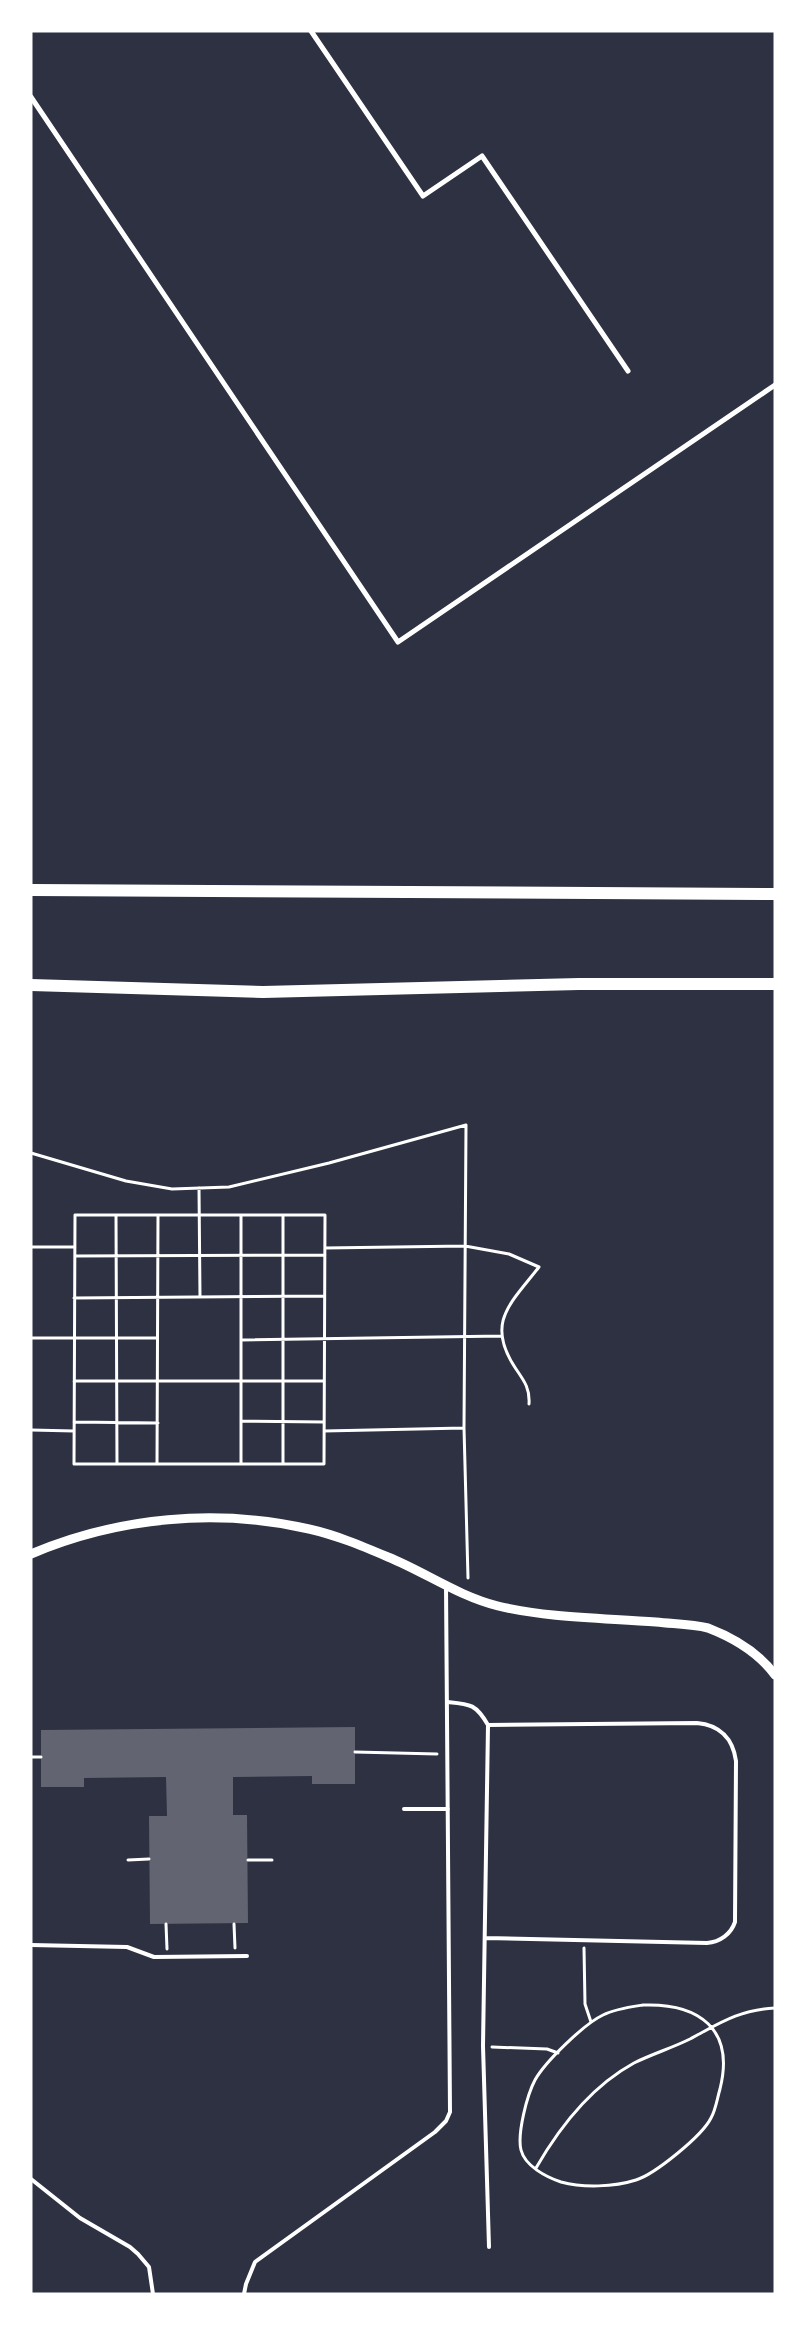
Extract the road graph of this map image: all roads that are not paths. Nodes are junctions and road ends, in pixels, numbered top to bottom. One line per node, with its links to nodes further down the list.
1 (311, 31): 3 (street)
2 (31, 97): 4 (street)
3 (628, 371)
4 (775, 385)
5 (31, 890): 6 (main road)
6 (775, 894)
7 (31, 984): 8 (main road)
8 (775, 984)
9 (31, 1554): 10 (street)
10 (446, 1586): 11 (street); 12 (lane)
11 (775, 1675)
12 (448, 1702): 13 (lane); 15 (lane)
13 (488, 1724): 16 (lane); 16 (lane)
14 (404, 1809): 15 (lane)
15 (448, 1809): 22 (lane)
16 (485, 1938): 20 (lane)
17 (31, 1945): 18 (lane)
18 (247, 1956)
19 (31, 2179): 21 (lane)
20 (489, 2247)
21 (153, 2294)
22 (244, 2294)

